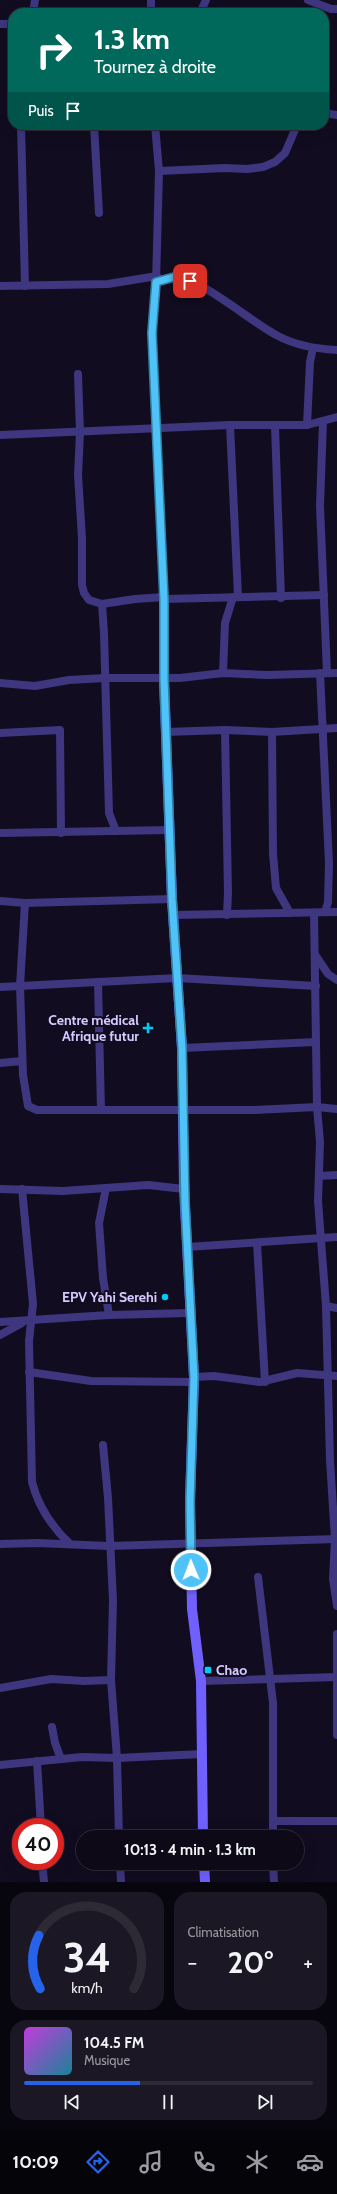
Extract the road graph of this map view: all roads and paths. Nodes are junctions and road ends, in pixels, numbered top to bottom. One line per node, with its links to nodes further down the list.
1 (308, 0): 2 (street)
2 (318, 8)
3 (21, 130): 11 (street)
4 (94, 130): 8 (street)
5 (155, 130): 7 (street)
6 (295, 130): 7 (street)
7 (159, 171): 9 (street)
8 (99, 213)
9 (157, 279): 11 (street); 12 (street); 20 (street)
10 (0, 286): 11 (street)
11 (25, 286)
12 (313, 348): 13 (street); 17 (street)
13 (337, 350)
14 (78, 374): 21 (street)
15 (337, 417): 16 (street)
16 (323, 421): 17 (street); 23 (street)
17 (307, 424): 19 (street)
18 (230, 425): 19 (street); 20 (street); 24 (street)
19 (275, 426): 26 (street)
20 (156, 428): 21 (street); 25 (street)
21 (80, 433): 22 (street); 27 (street)
22 (0, 435)
23 (324, 595): 26 (street); 29 (street)
24 (236, 596): 25 (street); 26 (street); 28 (street)
25 (164, 598): 27 (street); 32 (street)
26 (281, 598)
27 (102, 604): 31 (street)
28 (223, 673): 29 (street); 32 (street)
29 (323, 673): 30 (street); 35 (street)
30 (337, 673)
31 (105, 678): 32 (street); 33 (street); 41 (street)
32 (164, 679): 37 (street)
33 (0, 683)
34 (337, 728): 35 (street)
35 (322, 729): 38 (street); 44 (street)
36 (225, 730): 37 (street); 38 (street); 53 (street)
37 (166, 732): 40 (street)
38 (272, 732): 50 (street)
39 (0, 733): 43 (street)
40 (170, 830): 41 (street); 45 (street)
41 (116, 831): 43 (street)
42 (0, 833): 43 (street)
43 (61, 833)
44 (333, 862): 48 (street)
45 (172, 899): 47 (street); 52 (street)
46 (0, 901): 47 (street)
47 (26, 903): 58 (street)
48 (325, 912): 49 (street); 51 (street)
49 (337, 912)
50 (290, 913): 51 (street); 53 (street)
51 (314, 913): 54 (street)
52 (173, 915): 53 (street); 55 (street)
53 (227, 915)
54 (316, 954): 56 (street); 59 (street)
55 (178, 978): 57 (street); 59 (street); 62 (street)
56 (337, 980)
57 (98, 982): 58 (street); 67 (street)
58 (20, 986): 60 (street); 63 (street)
59 (316, 986): 61 (street)
60 (0, 987)
61 (316, 1042): 62 (street); 65 (street)
62 (182, 1048): 68 (street)
63 (22, 1061): 64 (street); 67 (street)
64 (0, 1064)
65 (317, 1107): 66 (street); 68 (street); 70 (street)
66 (337, 1109)
67 (101, 1110): 68 (street)
68 (183, 1110): 74 (street)
69 (337, 1175): 70 (street)
70 (319, 1176): 76 (street)
71 (106, 1188): 73 (street); 74 (street); 82 (street)
72 (0, 1189): 73 (street)
73 (22, 1189): 83 (street)
74 (184, 1189): 78 (street)
75 (337, 1237): 76 (street)
76 (322, 1238): 77 (street); 79 (street)
77 (258, 1243): 78 (street); 90 (street)
78 (187, 1247): 81 (street)
79 (326, 1306): 80 (street); 87 (street)
80 (337, 1308)
81 (189, 1313): 82 (street); 89 (street)
82 (109, 1315): 83 (street)
83 (29, 1320): 84 (street); 85 (street); 86 (street)
84 (0, 1322)
85 (0, 1335)
86 (29, 1372): 89 (street); 94 (street)
87 (327, 1375): 88 (street); 90 (street); 92 (street)
88 (337, 1376)
89 (194, 1379): 90 (street); 95 (street)
90 (265, 1382)
91 (103, 1445): 96 (street)
92 (336, 1539): 95 (street); 98 (street)
93 (0, 1544): 94 (street)
94 (70, 1544): 96 (street)
95 (191, 1544): 96 (street); 103 (street)
96 (109, 1546): 101 (street)
97 (258, 1576): 102 (street)
98 (337, 1606)
99 (337, 1634): 100 (street)
100 (336, 1677): 102 (street); 106 (street)
101 (111, 1680): 104 (street); 108 (street)
102 (271, 1680): 103 (street); 113 (street)
103 (201, 1681): 107 (street)
104 (0, 1688)
105 (52, 1727): 109 (street)
106 (337, 1735)
107 (202, 1754): 108 (street); 116 (street)
108 (117, 1758): 109 (street); 115 (street)
109 (62, 1759): 110 (street)
110 (37, 1761): 111 (street); 112 (street)
111 (0, 1765)
112 (40, 1818)
113 (274, 1821): 114 (street); 117 (street)
114 (337, 1821)
115 (119, 1830)
116 (203, 1830)
117 (273, 1830)
118 (43, 1870): 122 (street)
119 (120, 1870): 123 (street)
120 (204, 1870): 124 (street)
121 (273, 1870): 125 (street)
122 (44, 1882)
123 (121, 1882)
124 (205, 1882)
125 (274, 1882)

